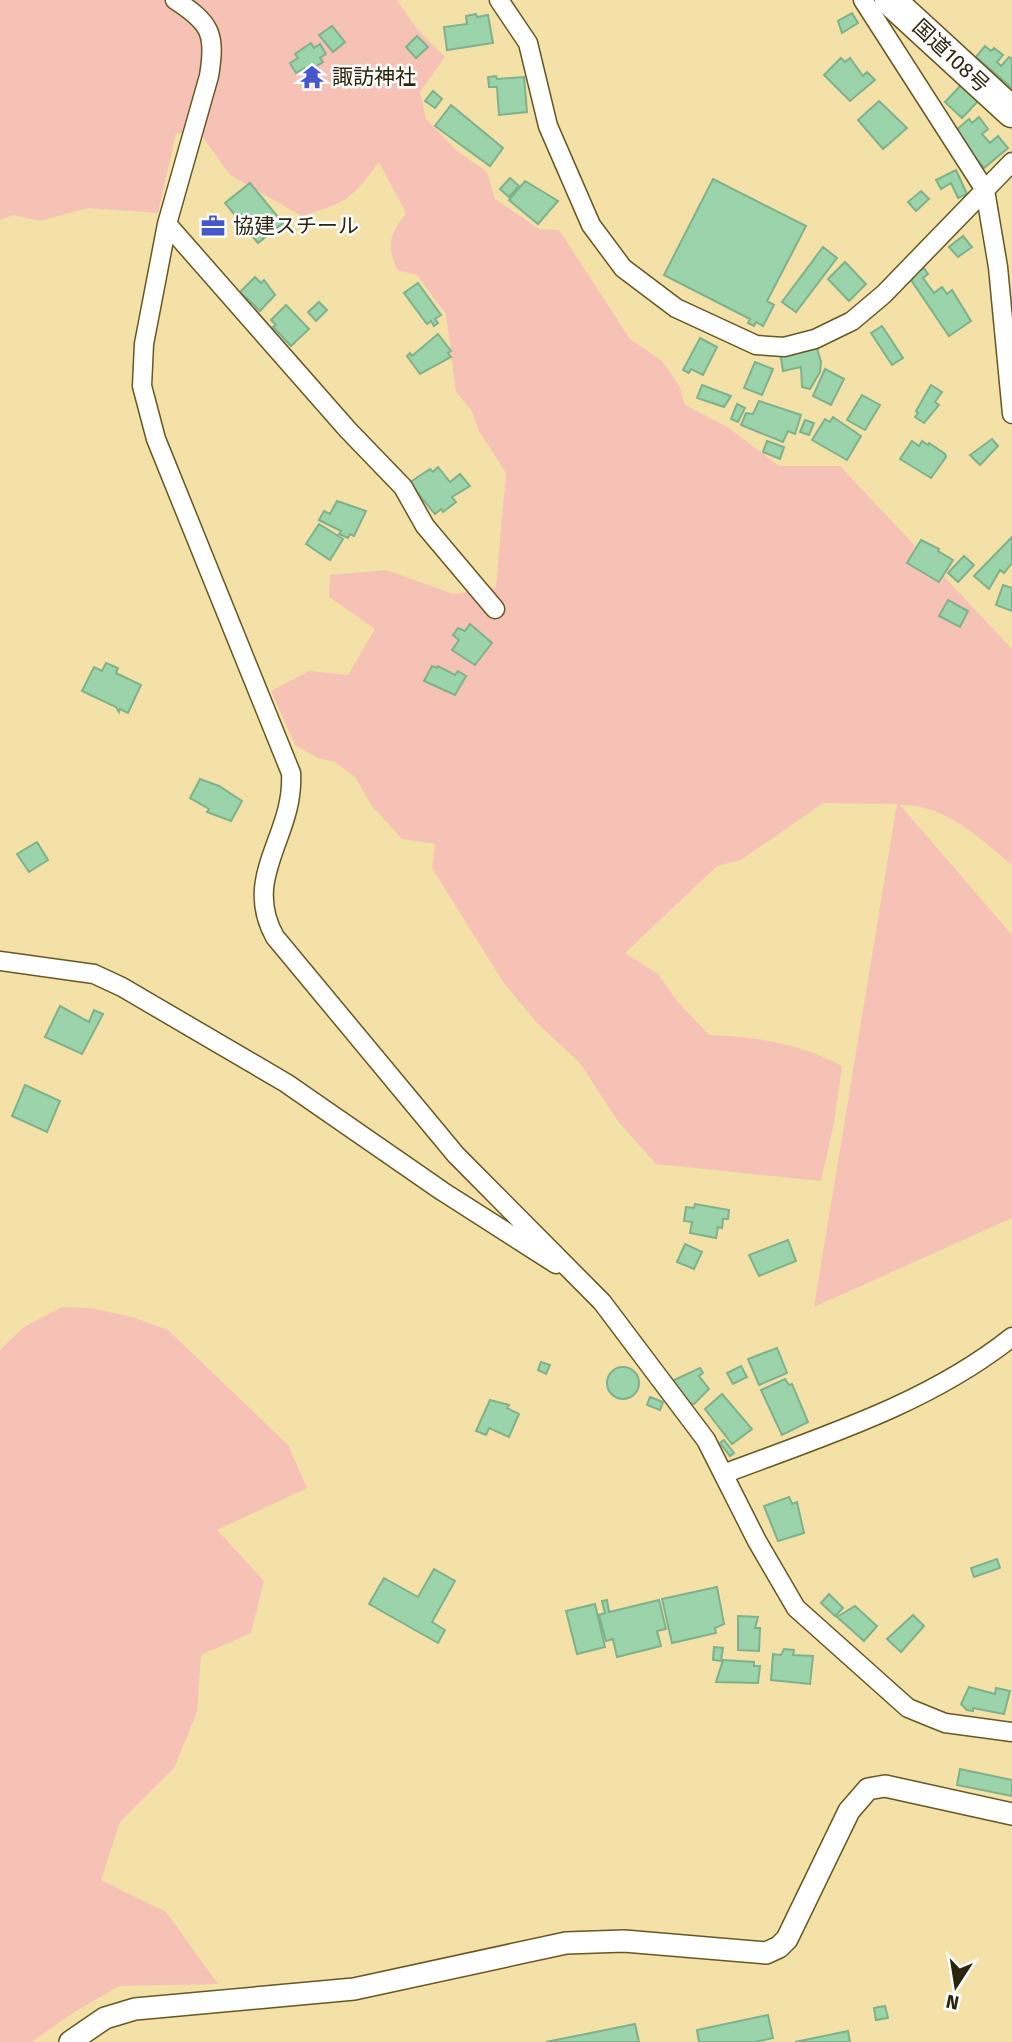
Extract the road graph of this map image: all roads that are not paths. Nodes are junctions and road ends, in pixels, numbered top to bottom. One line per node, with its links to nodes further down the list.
1 (175, 0): 8 (street)
2 (499, 0): 7 (street)
3 (863, 0): 7 (street)
4 (890, 0): 5 (highway, 国道108号)
5 (1012, 112)
6 (1012, 162): 7 (street)
7 (985, 190): 9 (street)
8 (167, 224): 10 (street); 12 (street)
9 (1012, 414)
10 (495, 609)
11 (0, 961): 12 (street)
12 (577, 1277): 14 (street)
13 (1012, 1338): 14 (street)
14 (723, 1474): 15 (street)
15 (1012, 1732)
16 (1012, 1814): 17 (street)
17 (70, 2042)

